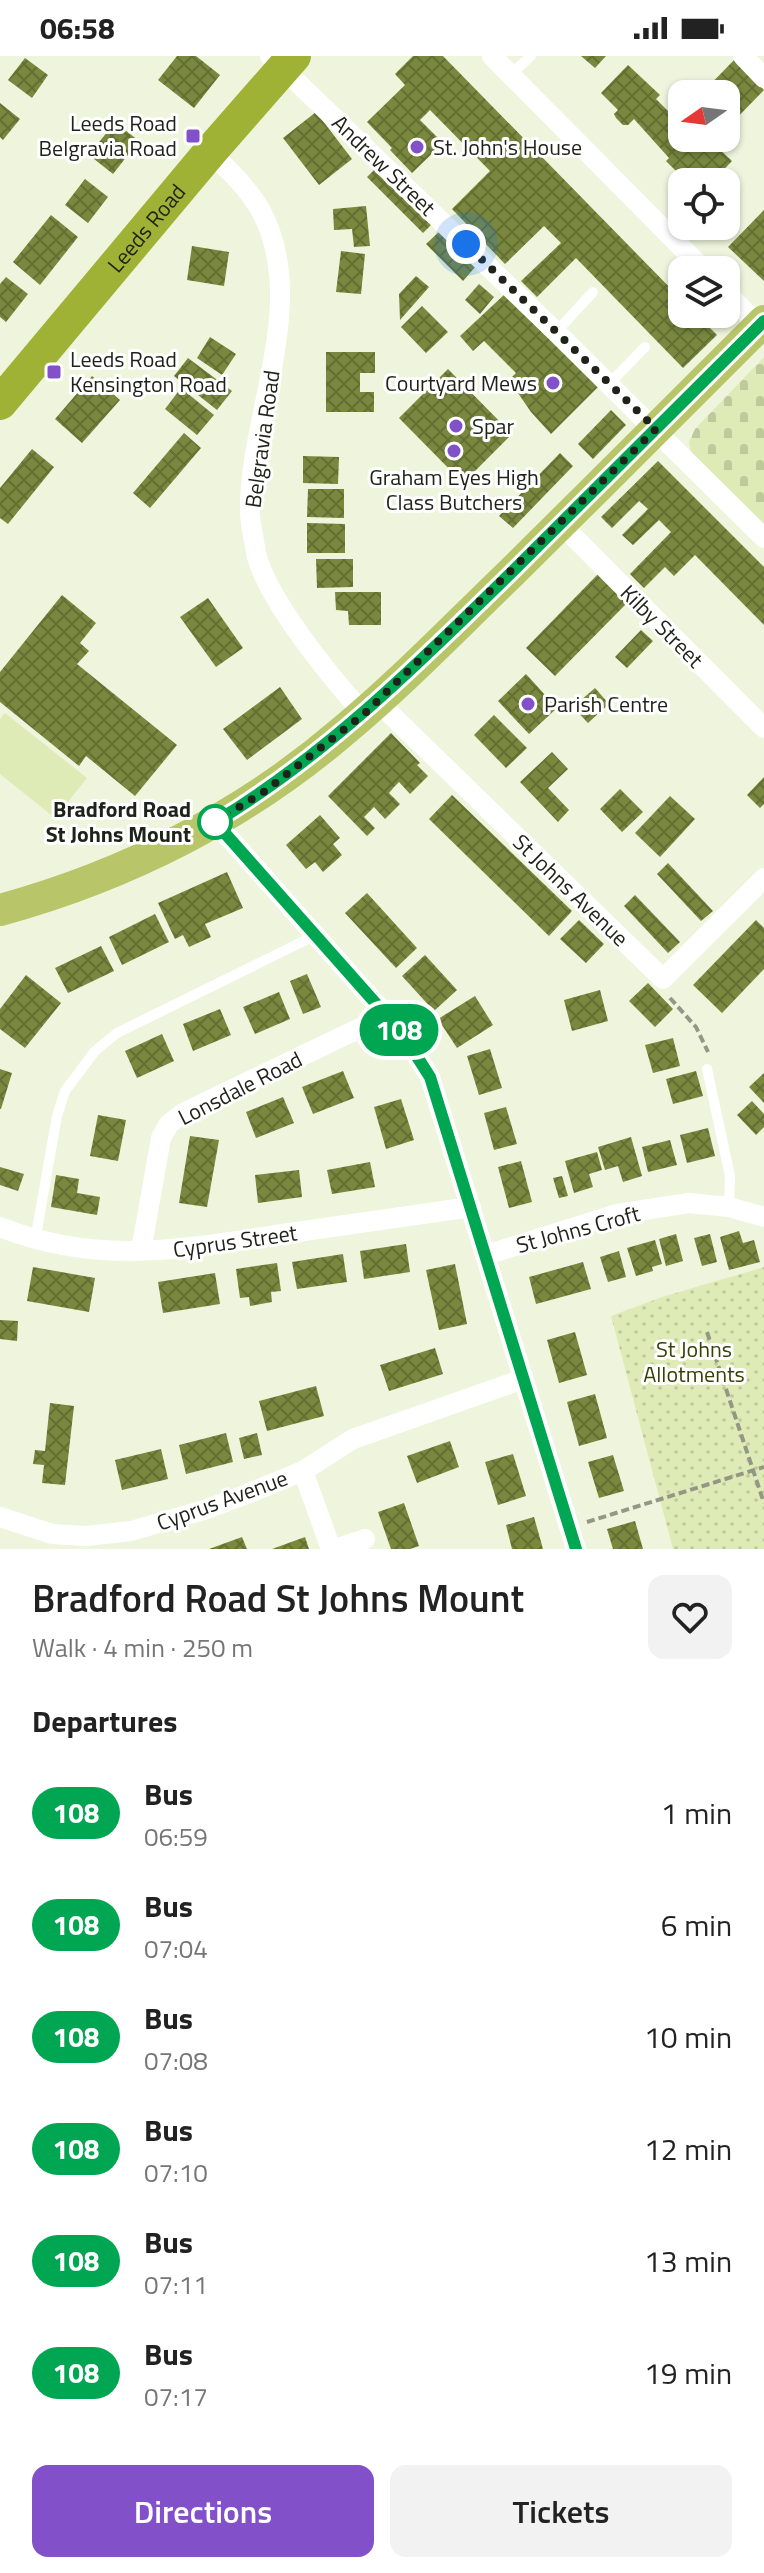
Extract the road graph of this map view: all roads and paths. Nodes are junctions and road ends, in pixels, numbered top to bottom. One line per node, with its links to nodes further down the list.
1 (492, 56): 5 (street)
2 (531, 56): 5 (lane)
3 (743, 56): 6 (street)
4 (283, 60): 7 (highway, Leeds Road); 12 (street, Andrew Street)
5 (510, 75): 8 (street)
6 (764, 78)
7 (210, 152): 15 (highway, Leeds Road); 19 (street, Belgravia Road)
8 (690, 256)
9 (593, 292): 12 (lane)
10 (740, 304): 11 (street)
11 (762, 324): 16 (main road)
12 (556, 332): 14 (street, Andrew Street)
13 (645, 347): 14 (lane)
14 (609, 384): 16 (street, Andrew Street)
15 (0, 403)
16 (656, 429): 17 (main road); 18 (street, Andrew Street)
17 (561, 524): 19 (main road); 20 (street, Kilby Street)
18 (764, 538)
19 (370, 708): 21 (main road); 25 (street, St Johns Avenue)
20 (764, 728)
21 (215, 822): 23 (main road); 24 (street)
22 (764, 878): 25 (street)
23 (0, 910)
24 (314, 936): 26 (street); 32 (lane)
25 (663, 979): 27 (path)
26 (385, 1016): 28 (street); 33 (street, Lonsdale Road)
27 (707, 1069): 29 (lane)
28 (471, 1207): 33 (street, Cyprus Street); 34 (street)
29 (729, 1207): 30 (street, St Johns Croft); 34 (street, St Johns Croft)
30 (764, 1217)
31 (0, 1227): 32 (street, Cyprus Street)
32 (35, 1241): 33 (street, Cyprus Street)
33 (141, 1251)
34 (486, 1255): 36 (street)
35 (707, 1332): 38 (path)
36 (523, 1379): 39 (street, Cyprus Avenue); 42 (street)
37 (764, 1467): 38 (path)
38 (753, 1470): 40 (path); 42 (path)
39 (303, 1471): 44 (street, Cyprus Avenue); 45 (street, Cyprus Avenue)
40 (764, 1503)
41 (0, 1517): 44 (street, Cyprus Avenue)
42 (569, 1527): 46 (street)
43 (365, 1539): 45 (street, Cyprus Avenue)
44 (128, 1540)
45 (333, 1549)
46 (576, 1549)

